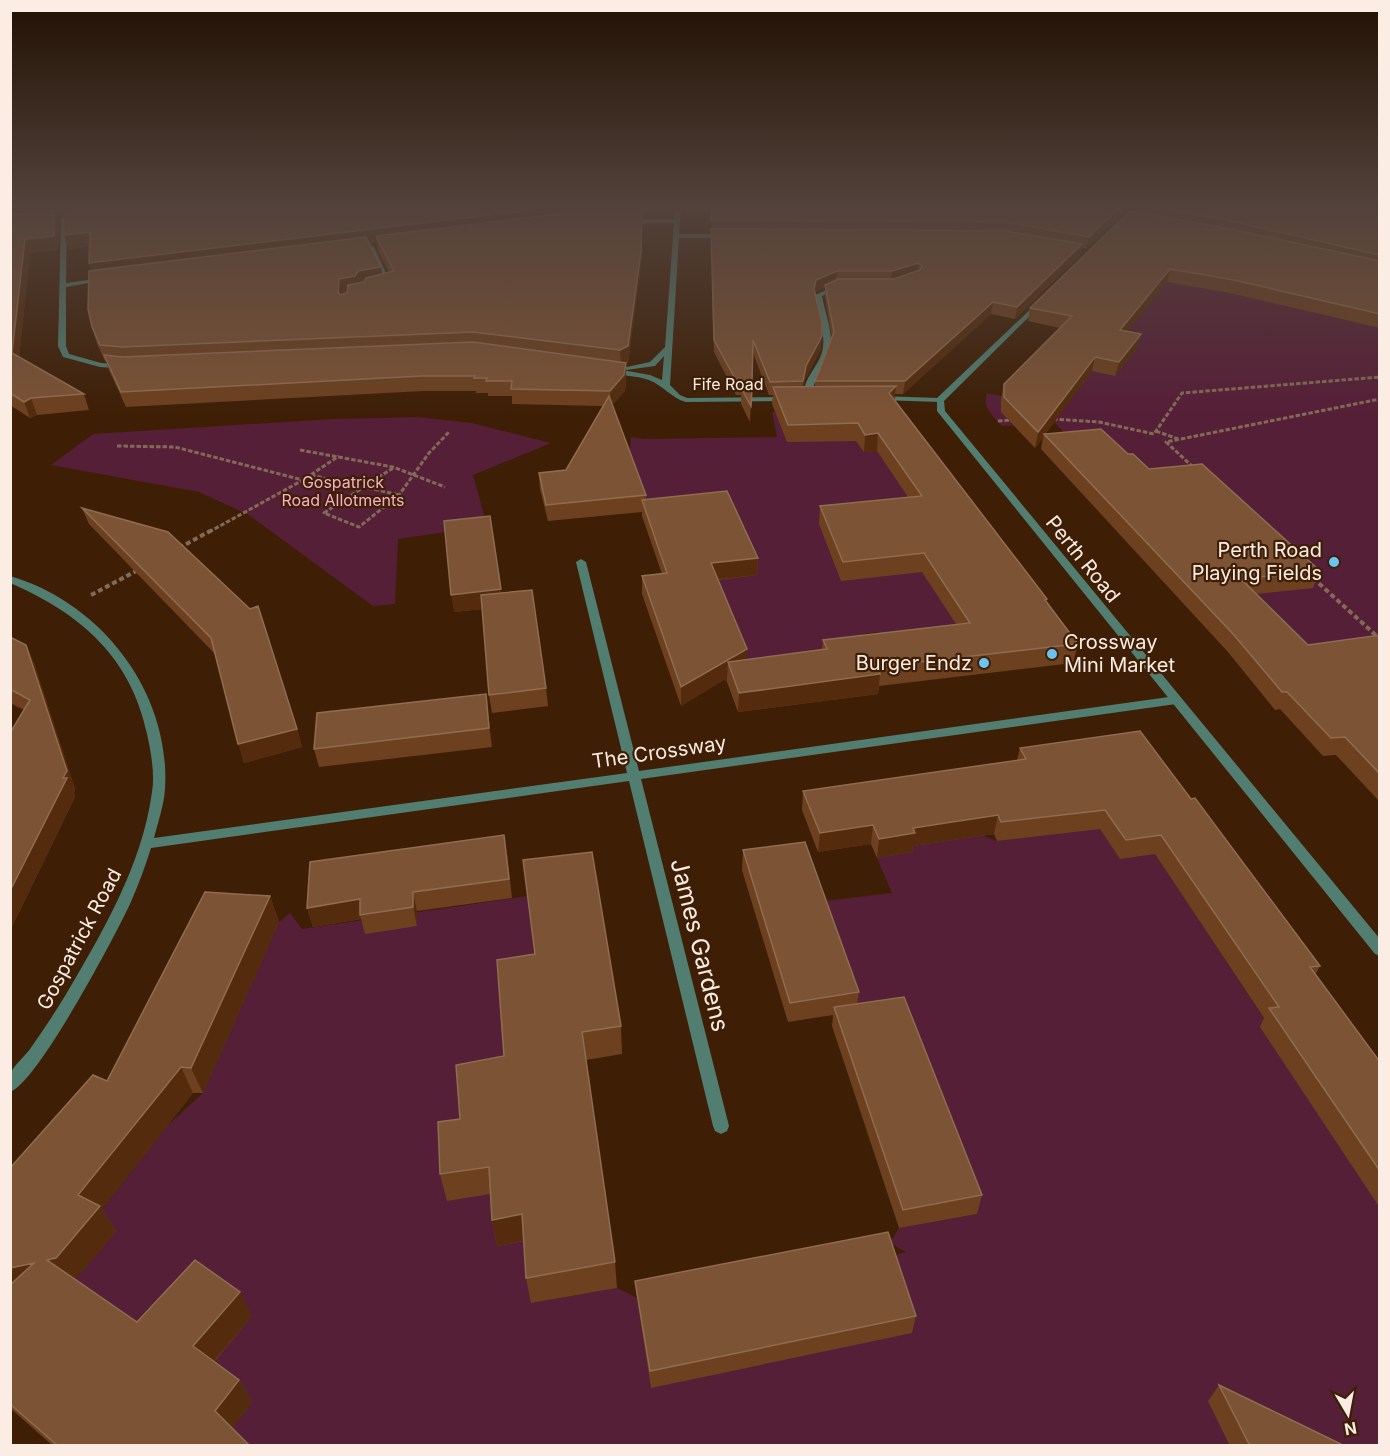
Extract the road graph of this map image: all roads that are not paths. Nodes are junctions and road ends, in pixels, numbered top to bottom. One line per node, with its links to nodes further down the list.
1 (63, 276): 5 (street)
2 (386, 276): 6 (street)
3 (673, 276): 9 (street)
4 (110, 279): 5 (street)
5 (63, 285): 10 (street)
6 (382, 286)
7 (847, 287): 13 (street)
8 (1051, 292): 15 (street)
9 (669, 347): 11 (street); 11 (street, Fife Road)
10 (138, 367)
11 (666, 385): 13 (street, Fife Road)
12 (868, 398): 15 (street)
13 (808, 399): 14 (street, Fife Road)
14 (820, 399)
15 (940, 400): 18 (street, Perth Road)
16 (581, 562): 19 (street, James Gardens)
17 (10, 579): 20 (street, Gospatrick Road)
18 (1176, 700): 19 (street, The Crossway); 21 (street, Perth Road)
19 (634, 776): 20 (street, The Crossway); 23 (street, James Gardens)
20 (147, 844): 22 (street, Gospatrick Road)
21 (1380, 950)
22 (10, 1085)
23 (721, 1126)

